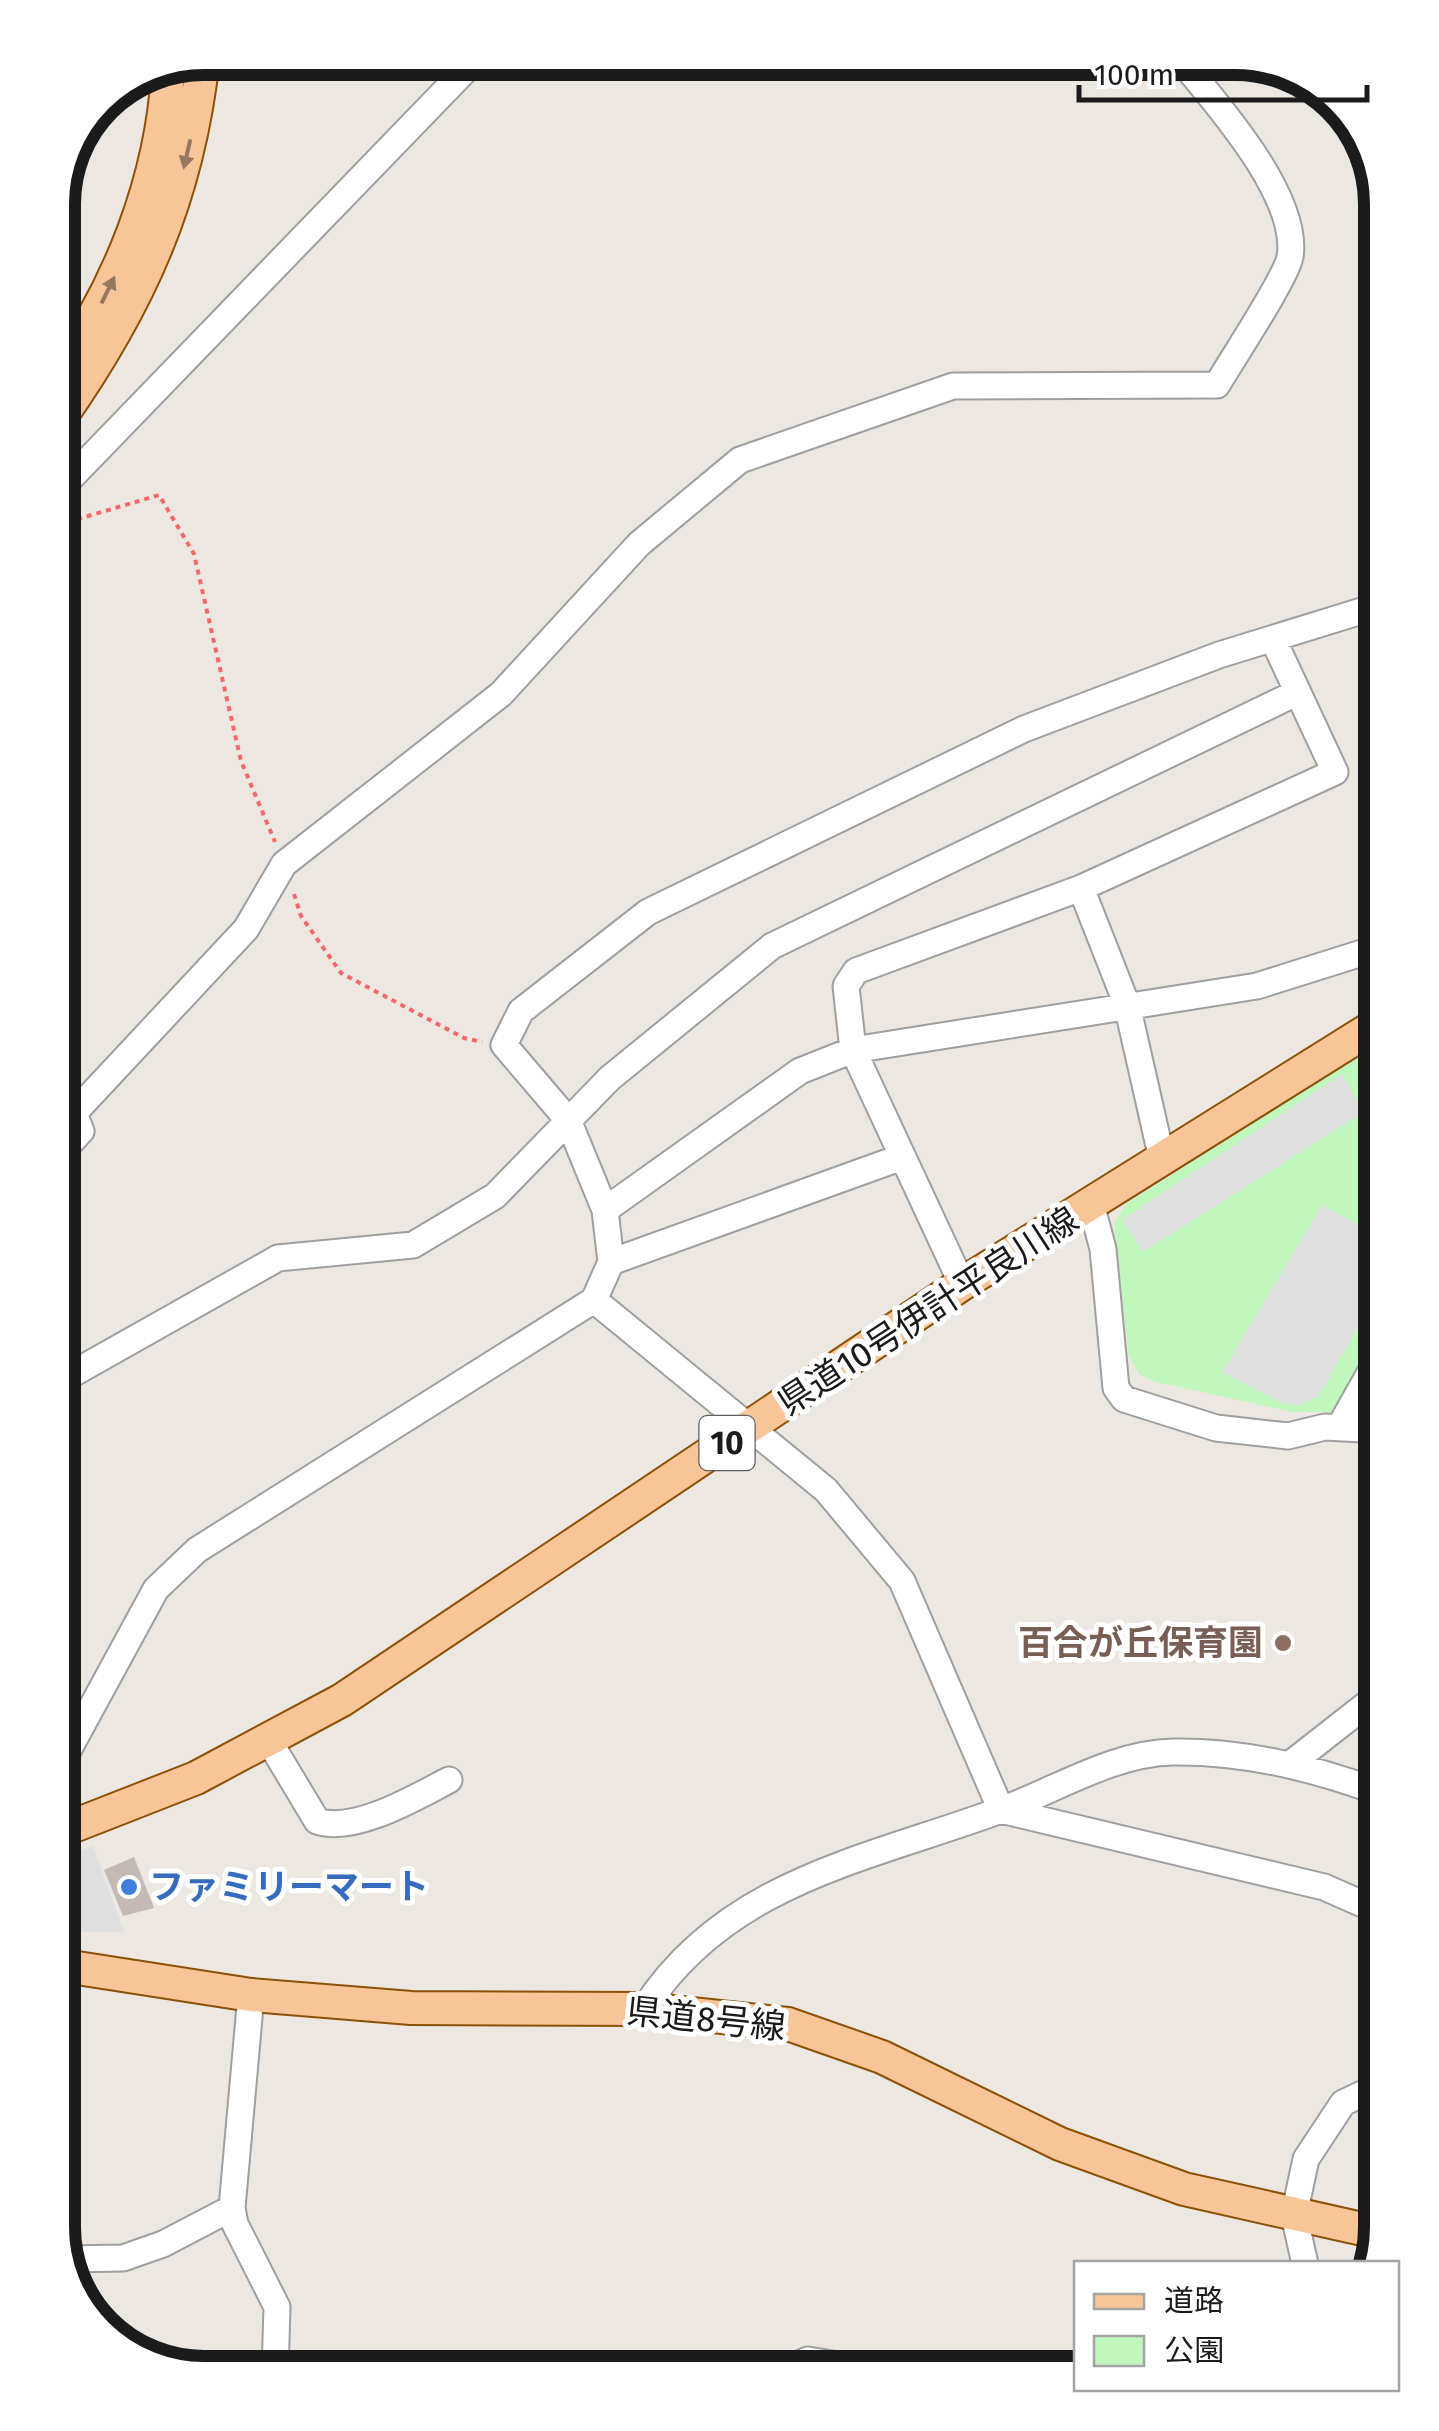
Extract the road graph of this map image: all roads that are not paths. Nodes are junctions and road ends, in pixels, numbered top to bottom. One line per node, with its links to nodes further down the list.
1 (201, 75): 6 (main road, one-way to 6)
2 (461, 75): 7 (street)
3 (1193, 75): 16 (street)
4 (167, 81): 5 (main road, one-way to 4)
5 (75, 346)
6 (75, 394)
7 (75, 473)
8 (1364, 611): 9 (street)
9 (1273, 639): 10 (street); 17 (street)
10 (1296, 693): 11 (street); 17 (street)
11 (1080, 888): 13 (street); 15 (street)
12 (1364, 953): 13 (street)
13 (1127, 1005): 15 (street); 19 (street)
14 (1364, 1033): 19 (main road, 県道10号伊計平良川線 / 10)
15 (854, 1050): 18 (street); 21 (street)
16 (75, 1112)
17 (568, 1120): 21 (street); 25 (street)
18 (902, 1157): 22 (street); 23 (street)
19 (1162, 1159): 20 (main road, 県道10号伊計平良川線 / 10)
20 (1091, 1204): 23 (main road, 県道10号伊計平良川線 / 10); 27 (street)
21 (605, 1210): 22 (street)
22 (611, 1262): 24 (street)
23 (962, 1284): 28 (main road, 県道10号伊計平良川線 / 10)
24 (594, 1300): 28 (street); 31 (street)
25 (75, 1372)
26 (1364, 1385): 27 (street)
27 (1340, 1426): 29 (street)
28 (750, 1427): 32 (main road, 県道10号伊計平良川線 / 10); 36 (street)
29 (1364, 1428)
30 (1364, 1706): 33 (street)
31 (75, 1738)
32 (268, 1740): 34 (street); 37 (main road, 県道10号伊計平良川線 / 10)
33 (1290, 1765): 35 (street); 36 (street)
34 (449, 1780)
35 (1364, 1788)
36 (1002, 1810): 38 (street); 41 (street)
37 (75, 1826)
38 (1364, 1904)
39 (75, 1968): 40 (main road, 県道8号線)
40 (251, 1995): 41 (main road, 県道8号線); 43 (street)
41 (644, 2009): 44 (main road, 県道8号線)
42 (1364, 2093): 44 (street)
43 (232, 2208): 46 (street); 48 (street)
44 (1294, 2216): 45 (main road, 県道8号線); 47 (street)
45 (1364, 2231)
46 (79, 2259)
47 (1304, 2261)
48 (275, 2356)

